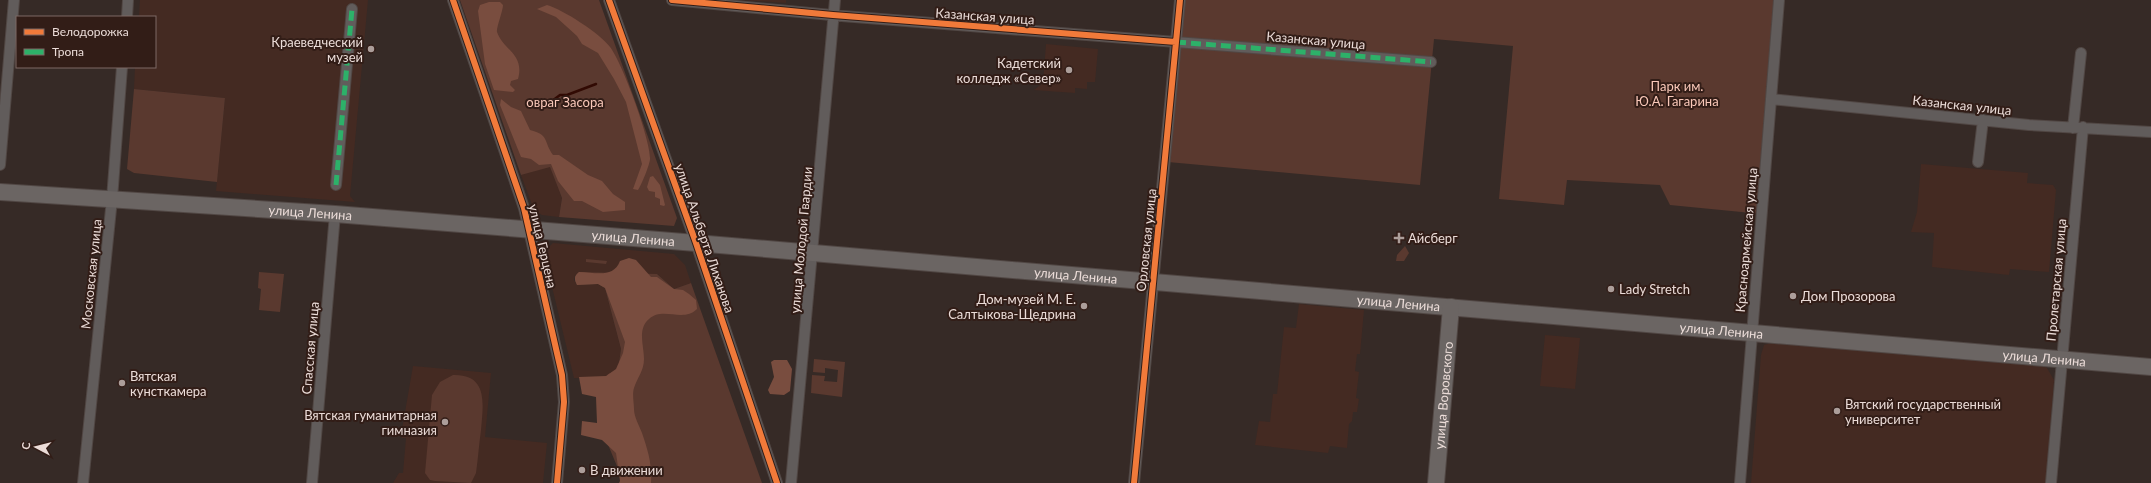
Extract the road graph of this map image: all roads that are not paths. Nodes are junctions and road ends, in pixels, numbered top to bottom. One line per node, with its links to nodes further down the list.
1 (14, 0): 21 (street)
2 (128, 0): 11 (street)
3 (453, 0): 26 (street, улица Герцена)
4 (609, 0): 27 (street, улица Альберта Лиханова)
5 (672, 0): 10 (street, Казанская улица)
6 (835, 0): 10 (street, улица Молодой Гвардии)
7 (1180, 0): 12 (street, Орловская улица)
8 (1779, 0): 16 (street, Красноармейская улица)
9 (352, 9): 22 (street)
10 (833, 15): 12 (street, Казанская улица); 28 (street, улица Молодой Гвардии)
11 (127, 16)
12 (1176, 42): 14 (street, Казанская улица); 29 (street, Орловская улица)
13 (2081, 53): 18 (street, Пролетарская улица)
14 (1431, 62)
15 (122, 68): 24 (street, Московская улица)
16 (1771, 99): 17 (street, Казанская улица); 31 (street, Красноармейская улица)
17 (1983, 120): 18 (street, Казанская улица); 20 (street)
18 (2078, 127): 19 (street, Казанская улица); 32 (street, Пролетарская улица)
19 (2151, 132)
20 (1978, 162)
21 (0, 165)
22 (336, 185)
23 (0, 192): 24 (main road, улица Ленина)
24 (112, 199): 25 (main road, улица Ленина); 34 (street, Московская улица)
25 (335, 214): 26 (main road, улица Ленина); 35 (street, Спасская улица)
26 (530, 231): 27 (main road, улица Ленина); 36 (street, улица Герцена)
27 (696, 243): 28 (main road, улица Ленина); 37 (street, улица Альберта Лиханова)
28 (813, 253): 29 (main road, улица Ленина); 38 (street, улица Молодой Гвардии)
29 (1153, 282): 30 (main road, улица Ленина); 39 (street, Орловская улица)
30 (1451, 307): 31 (main road, улица Ленина); 40 (main road, улица Воровского)
31 (1752, 333): 32 (main road, улица Ленина); 41 (street, Красноармейская улица)
32 (2061, 359): 33 (main road, улица Ленина); 42 (street, Пролетарская улица)
33 (2151, 367)
34 (83, 483)
35 (312, 483)
36 (557, 483)
37 (777, 483)
38 (791, 483)
39 (1134, 483)
40 (1436, 483)
41 (1740, 483)
42 (2051, 483)

